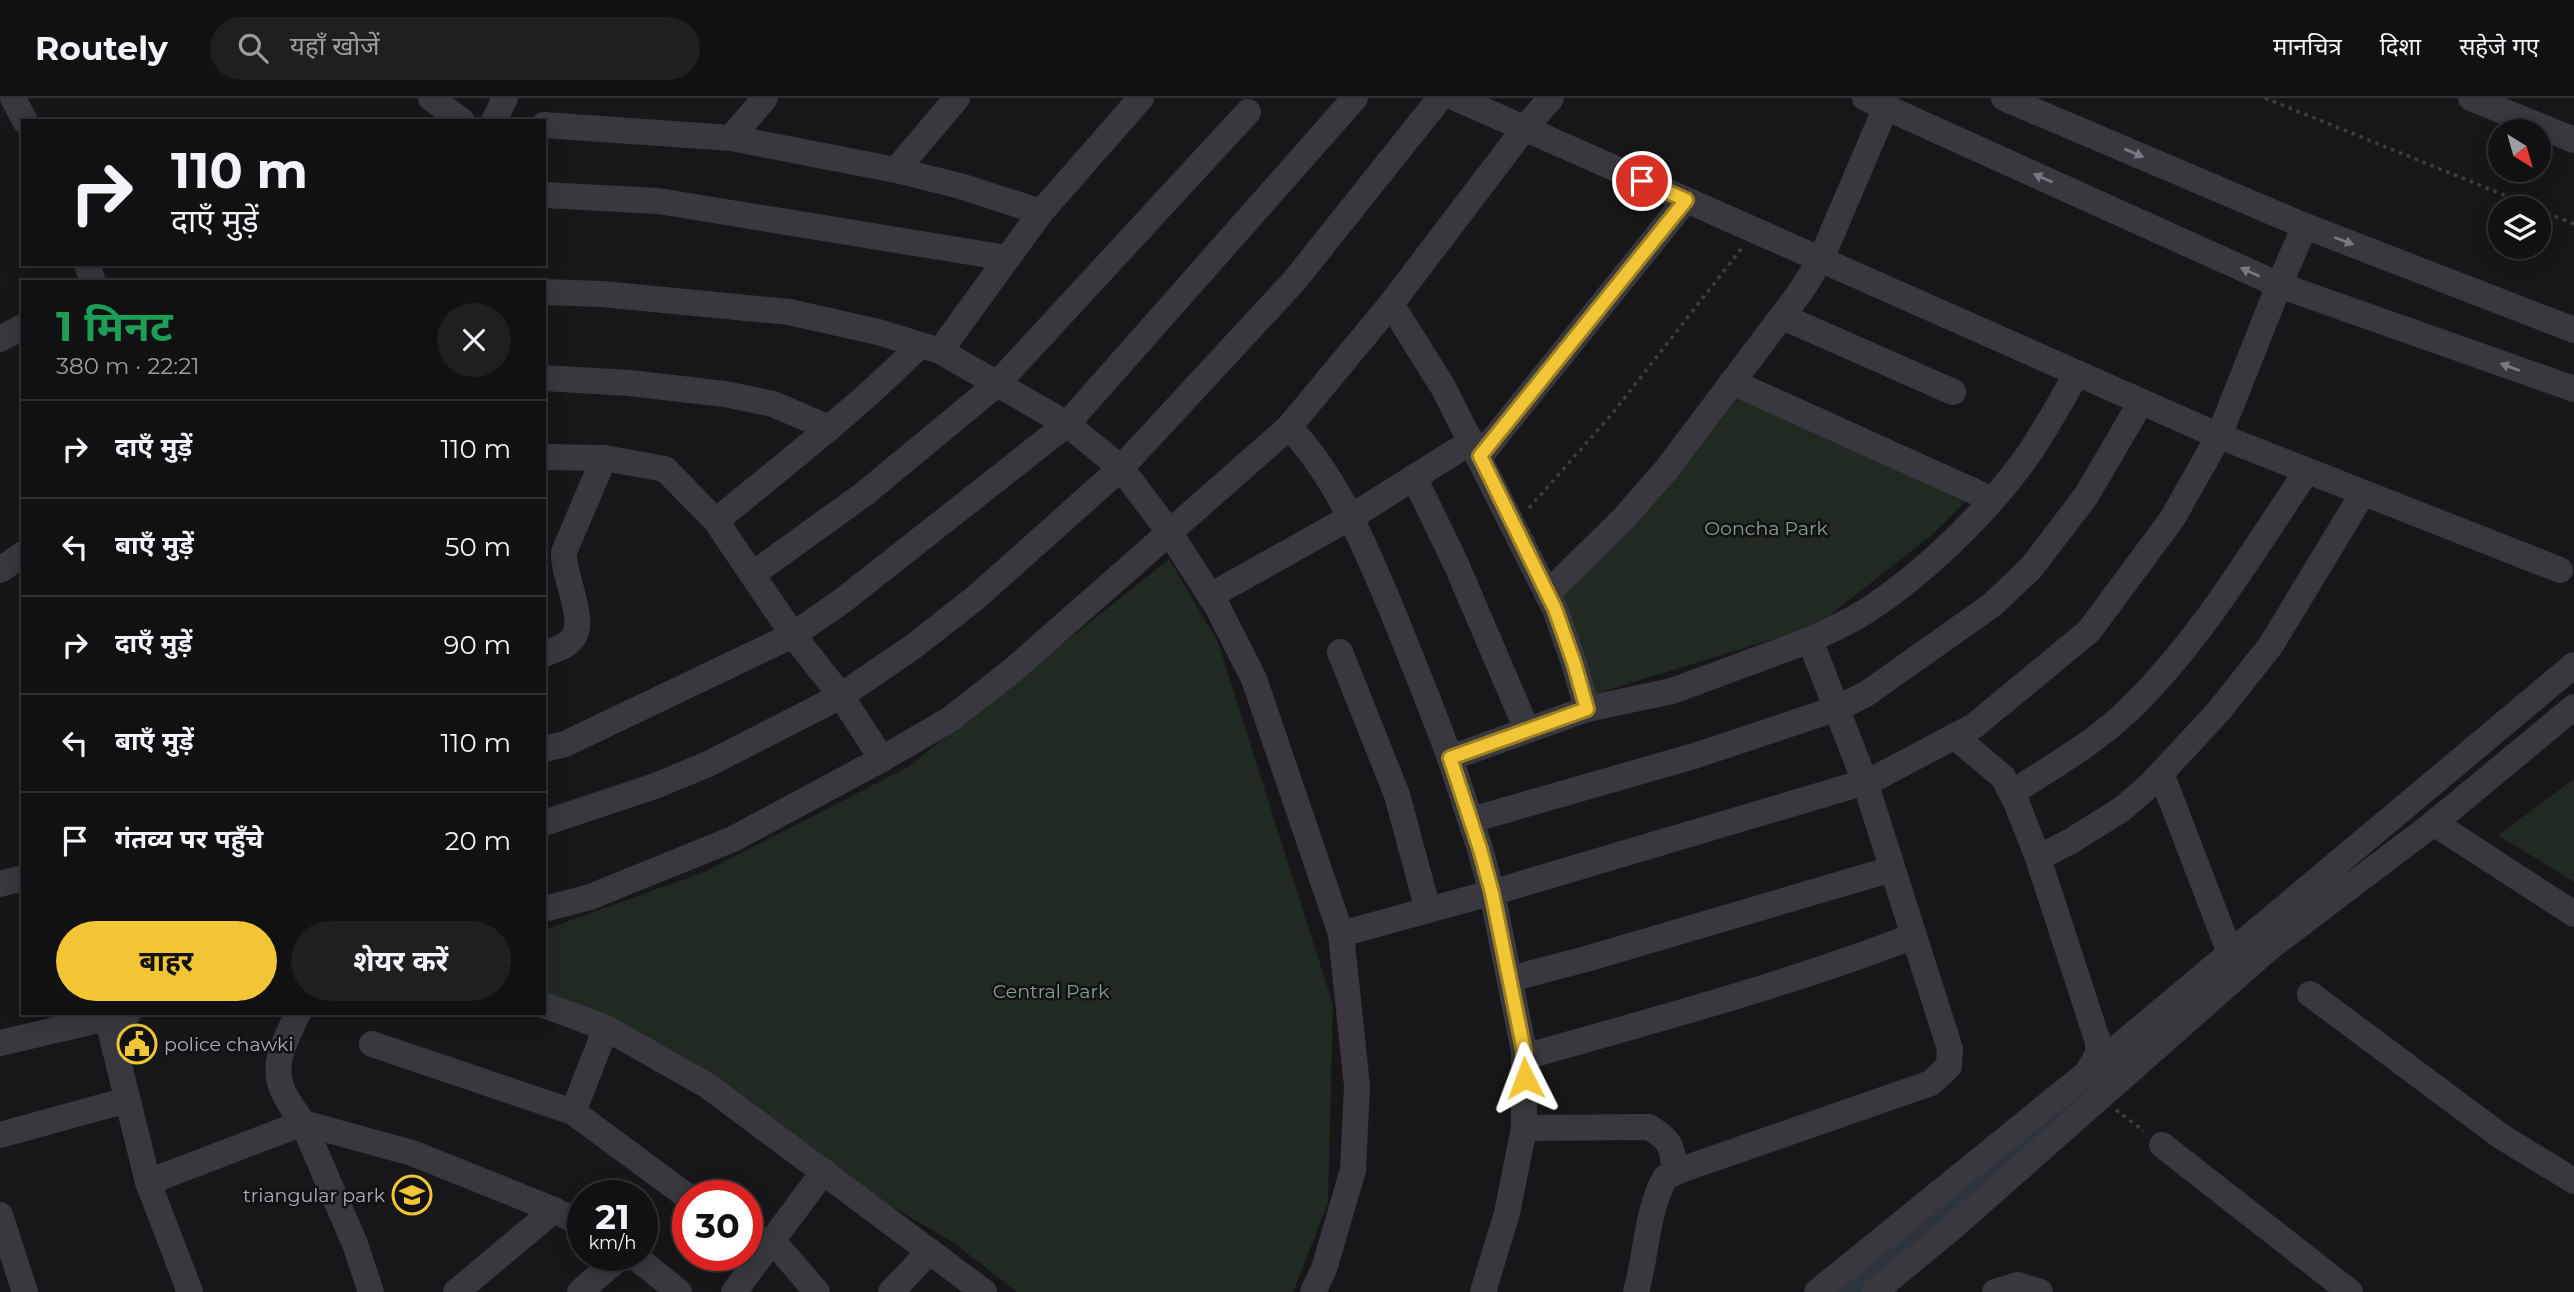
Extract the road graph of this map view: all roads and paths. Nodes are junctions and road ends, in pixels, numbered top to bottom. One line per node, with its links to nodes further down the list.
1 (13, 98): 16 (street)
2 (431, 98): 17 (street)
3 (505, 98): 18 (street)
4 (765, 98): 21 (street)
5 (957, 98): 23 (street)
6 (1141, 98): 27 (street)
7 (1355, 98): 49 (street)
8 (1440, 98): 56 (street)
9 (1456, 98): 20 (street)
10 (1552, 98): 20 (street)
11 (2004, 98): 30 (street, one-way to 30)
12 (2265, 98): 25 (path)
13 (2471, 98): 22 (street)
14 (1876, 103): 33 (street); 34 (street, one-way to 14)
15 (1248, 112): 45 (street)
16 (25, 119)
17 (459, 119)
18 (495, 119)
19 (546, 125): 21 (street)
20 (1524, 130): 26 (street); 36 (street)
21 (732, 138): 23 (street)
22 (2574, 140)
23 (896, 170): 27 (street)
24 (546, 195): 32 (street)
25 (2506, 196)
26 (1686, 200): 31 (street); 53 (street)
27 (1041, 212): 32 (street)
28 (2551, 214): 29 (path)
29 (2574, 224)
30 (2305, 226): 34 (street); 39 (street, one-way to 39)
31 (1756, 230): 33 (street); 63 (path)
32 (1007, 258): 41 (street)
33 (1821, 259): 37 (street); 42 (street)
34 (2279, 285): 46 (street, one-way to 34); 52 (street)
35 (546, 292): 41 (street)
36 (1391, 304): 50 (street); 53 (street)
37 (1783, 317): 44 (street); 47 (street)
38 (21, 328): 40 (street)
39 (2574, 330)
40 (0, 339)
41 (930, 348): 45 (street); 51 (street)
42 (2077, 373): 48 (street); 60 (street)
43 (546, 378): 51 (street)
44 (1732, 382): 60 (street); 70 (street)
45 (997, 384): 49 (street); 69 (street)
46 (2574, 389)
47 (1953, 392)
48 (2141, 401): 52 (street); 79 (street)
49 (1068, 424): 56 (street); 72 (street)
50 (1289, 427): 61 (street); 64 (street)
51 (829, 428): 62 (street)
52 (2219, 436): 57 (street); 82 (street)
53 (1476, 449): 58 (street); 63 (street)
54 (546, 457): 55 (street)
55 (604, 458): 62 (street); 66 (street)
56 (1121, 468): 64 (street); 77 (street)
57 (2307, 471): 59 (street); 88 (street)
58 (1414, 477): 61 (street); 81 (street)
59 (2363, 493): 67 (street); 86 (street)
60 (1991, 499): 73 (street)
61 (1351, 517): 71 (street); 84 (street)
62 (716, 521): 69 (street)
63 (1513, 525): 70 (street)
64 (1170, 533): 71 (street); 85 (street)
65 (21, 555): 68 (street)
66 (554, 565): 75 (street)
67 (2560, 569)
68 (0, 570)
69 (753, 574): 72 (street)
70 (1547, 594): 80 (street)
71 (1210, 596): 100 (street)
72 (793, 635): 77 (street); 83 (street)
73 (1810, 640): 79 (street); 80 (street)
74 (1340, 652): 98 (street)
75 (546, 653)
76 (2574, 665): 102 (street)
77 (841, 696): 85 (street); 90 (street)
78 (2574, 707): 91 (street)
79 (1838, 708): 87 (street); 89 (street)
80 (1587, 709): 81 (street)
81 (1527, 730): 84 (street)
82 (1954, 736): 87 (street); 88 (street)
83 (546, 749)
84 (1450, 758): 89 (street)
85 (882, 760): 97 (street)
86 (2161, 773): 92 (street); 102 (street)
87 (1865, 782): 93 (street); 96 (street)
88 (2012, 793): 92 (street)
89 (1471, 820): 96 (street)
90 (546, 822)
91 (2434, 823): 99 (street); 113 (street)
92 (2038, 858): 112 (street)
93 (1892, 869): 101 (street); 103 (street)
94 (21, 879): 95 (street)
95 (0, 884)
96 (1492, 893): 98 (street); 103 (street)
97 (546, 908)
98 (1428, 910): 100 (street)
99 (2574, 914)
100 (1341, 934): 144 (street)
101 (1914, 936): 111 (street); 121 (street)
102 (2230, 953): 112 (street)
103 (1510, 979): 111 (street)
104 (2310, 994): 122 (street)
105 (546, 1006): 108 (street)
106 (114, 1015): 109 (street); 114 (street)
107 (298, 1015): 116 (street)
108 (606, 1028): 115 (street); 120 (street)
109 (0, 1043)
110 (372, 1045): 115 (street)
111 (1524, 1057): 117 (street)
112 (2087, 1073): 147 (street)
113 (2099, 1097): 119 (path); 148 (street)
114 (127, 1100): 118 (street); 123 (street)
115 (573, 1112): 124 (street)
116 (303, 1124): 123 (street); 125 (street); 136 (street)
117 (1524, 1128): 121 (street); 145 (street)
118 (0, 1135)
119 (2162, 1145): 151 (street)
120 (824, 1171): 128 (street); 130 (street)
121 (1675, 1172): 146 (street)
122 (2574, 1181)
123 (148, 1182): 135 (street)
124 (672, 1185)
125 (554, 1210): 127 (street); 137 (street)
126 (0, 1215): 134 (street)
127 (567, 1216)
128 (763, 1243)
129 (763, 1247): 141 (street)
130 (930, 1251): 142 (street); 143 (street)
131 (604, 1271): 138 (street)
132 (653, 1271): 139 (street)
133 (746, 1271): 140 (street)
134 (25, 1292)
135 (190, 1292)
136 (371, 1292)
137 (456, 1292)
138 (580, 1292)
139 (679, 1292)
140 (734, 1292)
141 (817, 1292)
142 (891, 1292)
143 (984, 1292)
144 (1313, 1292)
145 (1483, 1292)
146 (1636, 1292)
147 (1817, 1292)
148 (1874, 1292)
149 (1995, 1292): 150 (street)
150 (2040, 1292)
151 (2350, 1292)

